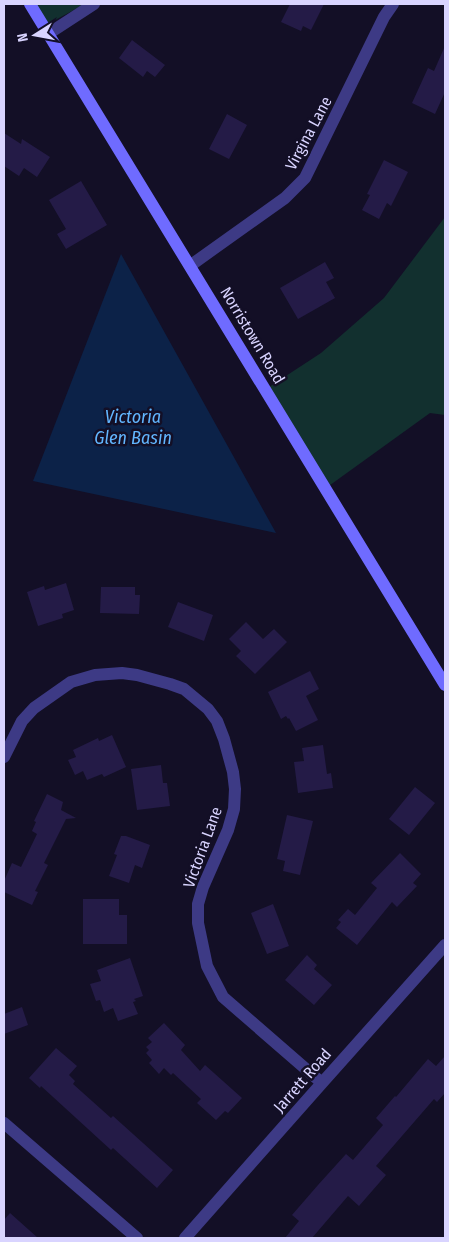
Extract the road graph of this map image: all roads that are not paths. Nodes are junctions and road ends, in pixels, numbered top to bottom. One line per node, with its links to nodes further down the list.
1 (30, 4): 4 (main road, Norristown Road)
2 (94, 4): 4 (street)
3 (393, 4): 5 (street, Virgina Lane)
4 (48, 34): 5 (main road, Norristown Road)
5 (191, 265): 6 (main road, Norristown Road)
6 (445, 685)
7 (4, 757): 9 (street, Victoria Lane)
8 (445, 945): 9 (street, Jarrett Road)
9 (322, 1083): 12 (street, Jarrett Road)
10 (4, 1123): 11 (street)
11 (137, 1238)
12 (185, 1238)

